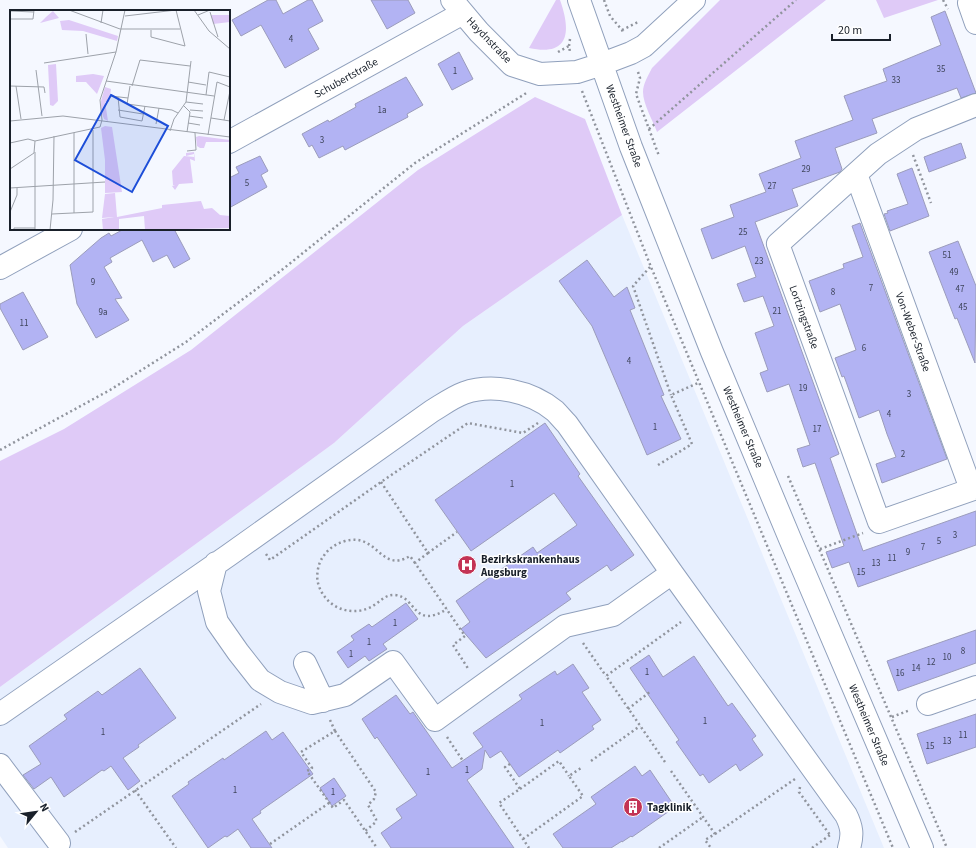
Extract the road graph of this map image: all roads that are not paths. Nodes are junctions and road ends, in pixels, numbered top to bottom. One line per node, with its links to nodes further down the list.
1 (579, 0): 4 (street, Westheimer Straße)
2 (694, 0): 4 (street, Haydnstraße)
3 (457, 7): 4 (street, Haydnstraße); 6 (street, Schubertstraße)
4 (602, 64): 21 (street, Westheimer Straße)
5 (976, 105): 7 (street, Lortzingstraße)
6 (230, 141)
7 (856, 174): 10 (street, Von-Weber-Straße); 10 (street, Lortzingstraße)
8 (69, 230): 9 (street)
9 (0, 268)
10 (973, 489)
11 (228, 563): 12 (street); 15 (street); 17 (street)
12 (672, 573): 15 (street); 20 (street)
13 (305, 663): 15 (street)
14 (976, 687): 16 (street)
15 (323, 701)
16 (928, 704)
17 (0, 714)
18 (0, 765): 19 (street)
19 (59, 843)
20 (849, 848)
21 (922, 848)

